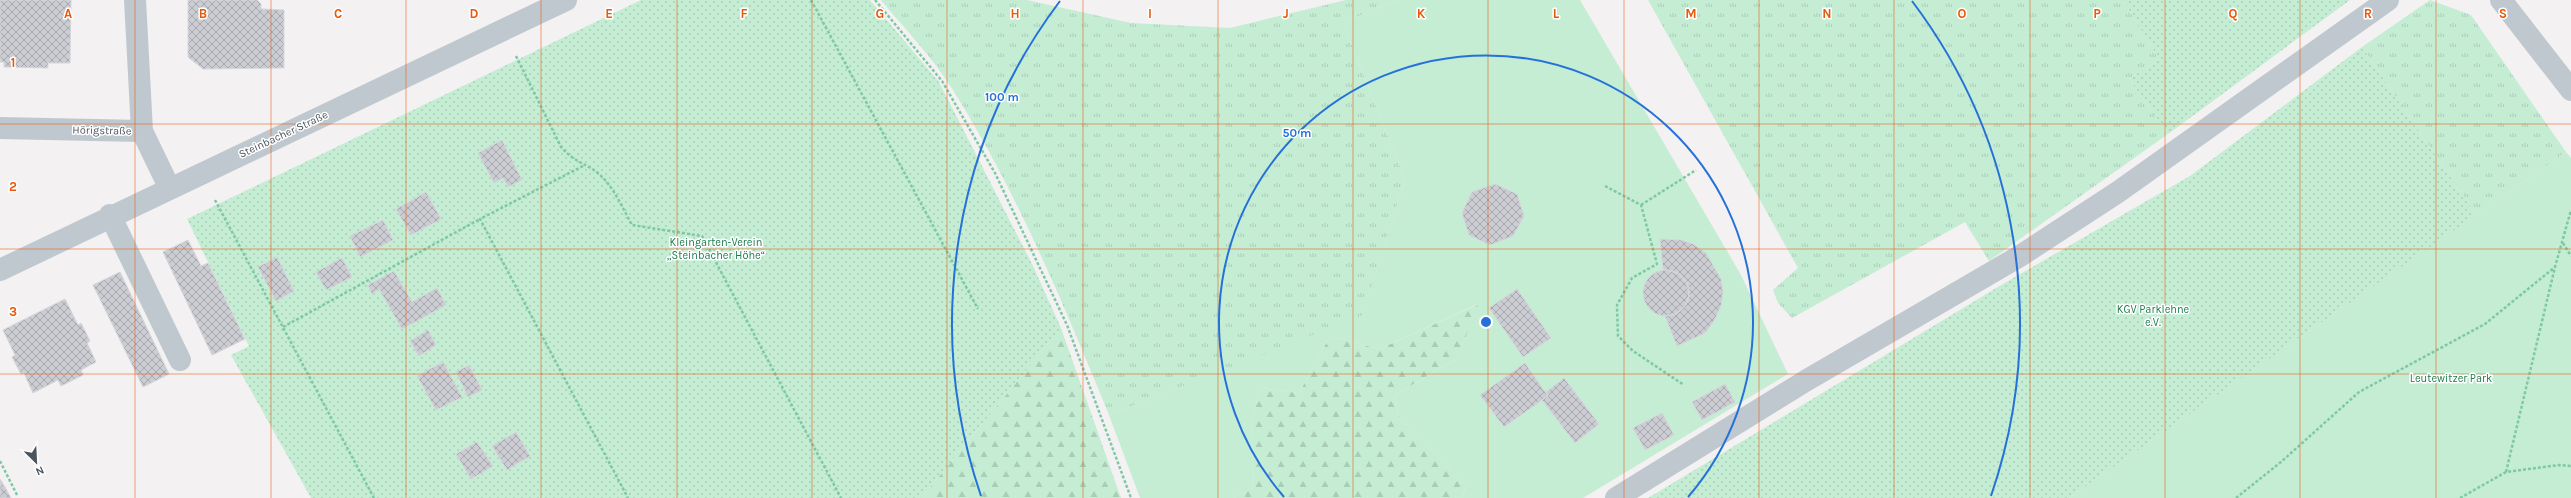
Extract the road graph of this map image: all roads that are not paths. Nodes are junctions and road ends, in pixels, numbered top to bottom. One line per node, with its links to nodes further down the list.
1 (135, 0): 7 (street)
2 (566, 0): 8 (street, Steinbacher Straße)
3 (2388, 0): 12 (street)
4 (2501, 0): 5 (street)
5 (2571, 90)
6 (0, 128): 7 (street, Hörigstraße)
7 (142, 131): 8 (street, Hörigstraße)
8 (169, 187): 9 (street, Steinbacher Straße)
9 (110, 215): 10 (street, Steinbacher Straße); 11 (street)
10 (0, 270)
11 (180, 360)
12 (1616, 498)

